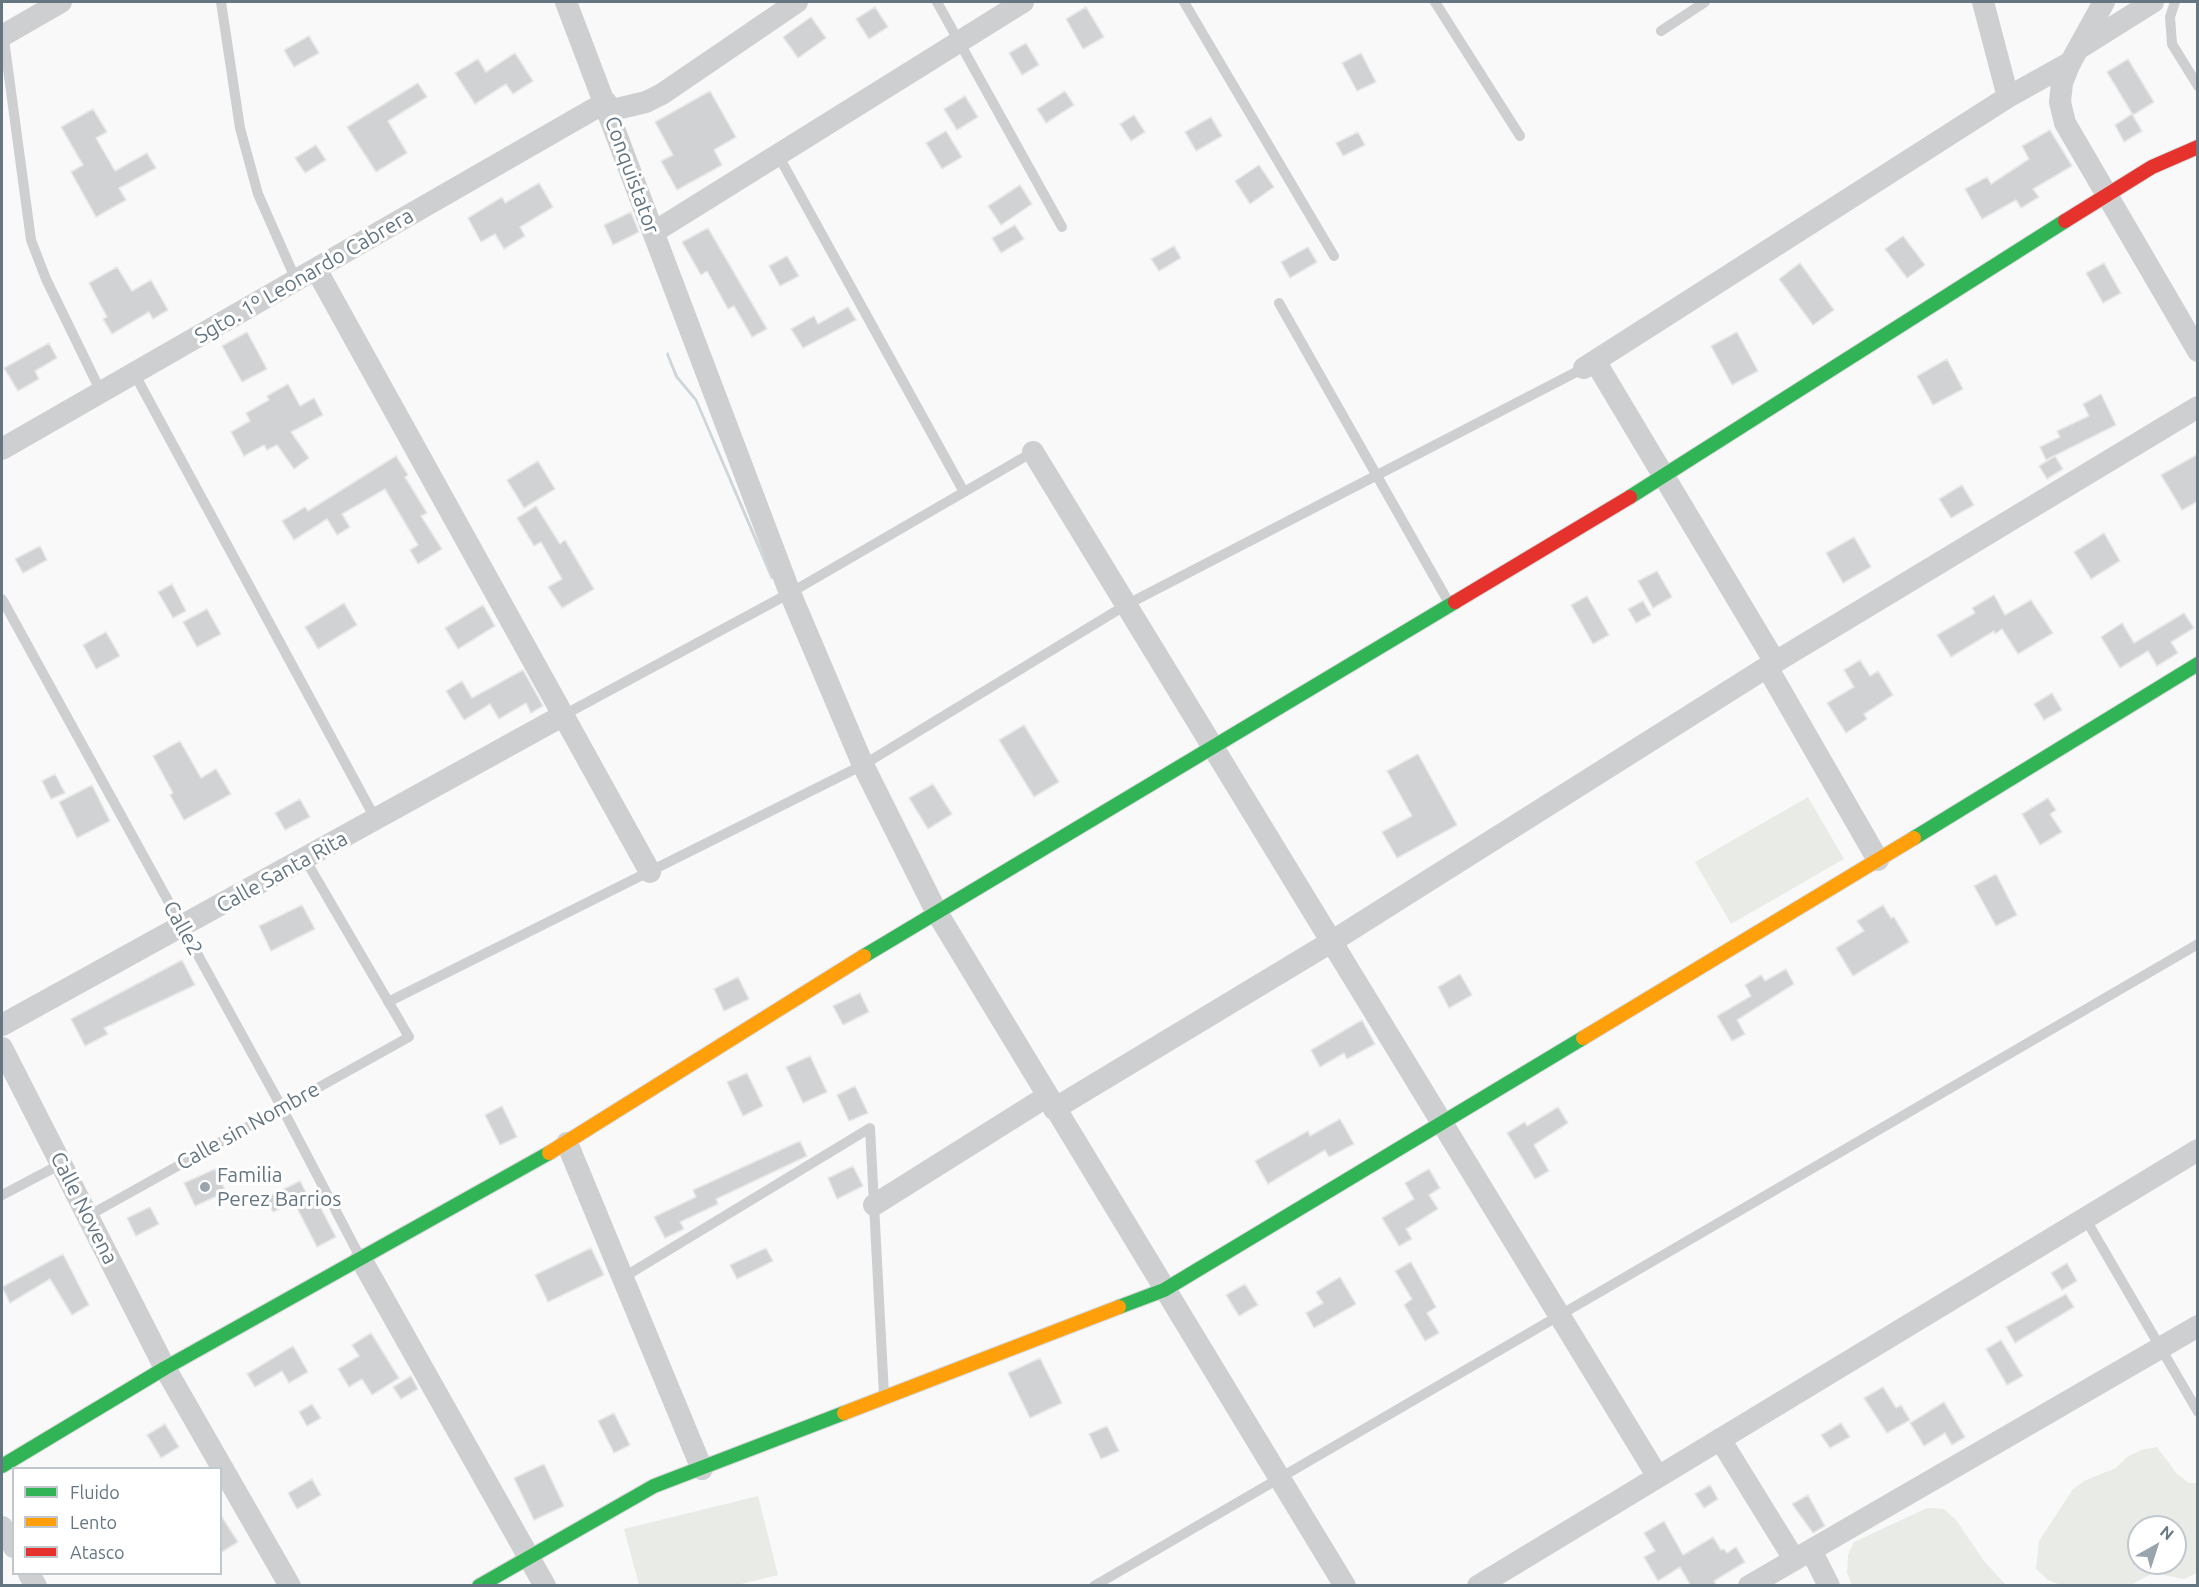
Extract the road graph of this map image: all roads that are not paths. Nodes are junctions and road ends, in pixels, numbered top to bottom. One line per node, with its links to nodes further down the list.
1 (61, 2): 15 (street)
2 (221, 2): 29 (lane)
3 (566, 2): 20 (street, Conquistator)
4 (797, 2): 20 (street, Sgto. 1º Leonardo Cabrera)
5 (937, 2): 16 (lane)
6 (1023, 2): 16 (street)
7 (1184, 2): 27 (lane)
8 (1435, 2): 21 (lane)
9 (1702, 2): 14 (lane)
10 (1983, 2): 19 (street)
11 (2104, 2): 17 (street)
12 (2153, 2): 17 (street)
13 (2175, 2): 18 (lane)
14 (1661, 31)
15 (3, 33): 34 (lane)
16 (961, 40): 23 (street); 25 (lane)
17 (2074, 56): 19 (street); 24 (street)
18 (2198, 86)
19 (2008, 97): 32 (street)
20 (607, 107): 26 (street, Conquistator); 28 (street, Sgto. 1º Leonardo Cabrera)
21 (1520, 136)
22 (2198, 147): 24 (street)
23 (778, 155): 26 (street); 40 (lane)
24 (2106, 195): 31 (street); 39 (street)
25 (1062, 227)
26 (654, 232): 41 (street, Conquistator)
27 (1334, 256)
28 (316, 269): 29 (street, Sgto. 1º Leonardo Cabrera); 47 (street)
29 (296, 280): 33 (street, Sgto. 1º Leonardo Cabrera)
30 (1279, 303): 38 (lane)
31 (2198, 351)
32 (1590, 365): 38 (lane); 39 (street)
33 (134, 373): 34 (street, Sgto. 1º Leonardo Cabrera); 50 (lane)
34 (101, 393): 36 (street, Sgto. 1º Leonardo Cabrera)
35 (2198, 407): 46 (street)
36 (2, 449)
37 (1033, 452): 40 (lane); 44 (street)
38 (1376, 476): 43 (lane); 44 (lane)
39 (1664, 477): 43 (street); 46 (street)
40 (963, 492): 41 (lane)
41 (790, 593): 47 (lane); 49 (street, Conquistator)
42 (2, 599): 55 (lane, Calle2)
43 (1450, 604): 48 (street)
44 (1126, 605): 48 (street); 49 (lane)
45 (2198, 664): 52 (street)
46 (1771, 665): 52 (street); 56 (street)
47 (562, 716): 50 (street, Calle Santa Rita); 53 (street)
48 (1212, 746): 54 (street); 56 (street)
49 (863, 765): 53 (lane); 54 (street, Conquistator)
50 (376, 820): 51 (street, Calle Santa Rita)
51 (305, 859): 55 (street, Calle Santa Rita); 58 (lane)
52 (1878, 860): 63 (street)
53 (650, 872): 58 (lane)
54 (936, 911): 61 (street, Conquistator); 64 (street)
55 (183, 927): 59 (street, Calle Santa Rita); 62 (lane, Calle2)
56 (1331, 942): 61 (street); 63 (street)
57 (2198, 944): 74 (lane)
58 (388, 1002): 62 (lane, Calle sin Nombre)
59 (2, 1025)
60 (2, 1048): 66 (street, Calle Novena)
61 (1050, 1103): 68 (street); 73 (street, Conquistator)
62 (281, 1106): 69 (lane, Calle sin Nombre); 71 (lane, Calle2)
63 (1442, 1124): 73 (street); 74 (street)
64 (567, 1143): 71 (street); 72 (street)
65 (2198, 1150): 70 (street)
66 (62, 1164): 67 (lane); 69 (street, Calle Novena)
67 (2, 1195)
68 (874, 1205): 72 (lane); 78 (lane)
69 (88, 1216): 77 (street, Calle Novena)
70 (2085, 1218): 76 (lane); 80 (street)
71 (361, 1259): 77 (street); 90 (street)
72 (624, 1277): 84 (street)
73 (1164, 1290): 78 (street); 86 (street, Conquistator)
74 (1559, 1315): 85 (street); 86 (lane)
75 (2198, 1326): 76 (street)
76 (2160, 1348): 79 (lane); 89 (street)
77 (165, 1368): 81 (street); 83 (street, Calle Novena)
78 (884, 1398): 84 (street)
79 (2198, 1412)
80 (1720, 1439): 85 (street); 89 (street)
81 (2, 1466)
82 (222, 1467): 91 (street, Calle Novena)
83 (222, 1467)
84 (702, 1469): 90 (street)
85 (1658, 1477): 96 (street)
86 (1279, 1478): 94 (lane); 95 (street, Conquistator)
87 (2, 1527): 88 (street)
88 (12, 1544)
89 (1802, 1555): 97 (street); 98 (street)
90 (529, 1557): 92 (street); 93 (street)
91 (290, 1586)
92 (479, 1586)
93 (545, 1586)
94 (1094, 1586)
95 (1345, 1586)
96 (1478, 1586)
97 (1749, 1586)
98 (1829, 1586)

